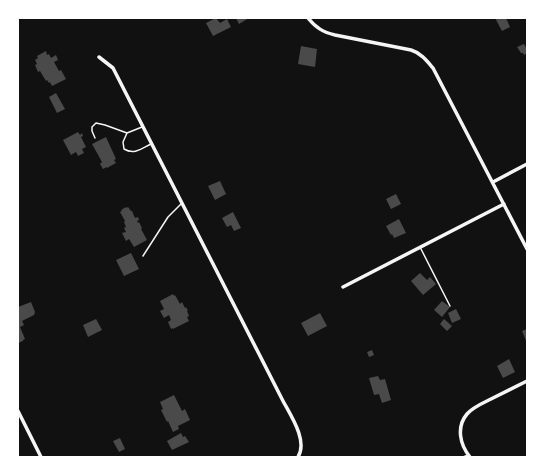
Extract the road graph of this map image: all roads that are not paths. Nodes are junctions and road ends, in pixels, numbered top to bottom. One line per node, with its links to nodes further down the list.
1 (308, 18): 8 (street)
2 (99, 57): 3 (street)
3 (142, 127): 4 (lane); 6 (street)
4 (127, 133): 5 (lane); 6 (lane)
5 (95, 138)
6 (151, 144): 9 (street)
7 (527, 164): 8 (street)
8 (493, 182): 10 (street)
9 (182, 203): 13 (lane); 20 (street)
10 (504, 204): 11 (street); 12 (street)
11 (420, 247): 14 (street); 15 (lane)
12 (527, 249)
13 (143, 256)
14 (343, 286)
15 (450, 306)
16 (527, 381): 18 (street)
17 (18, 411): 19 (street)
18 (469, 456): 21 (lane)
19 (41, 457)
20 (298, 457)
21 (463, 457)

